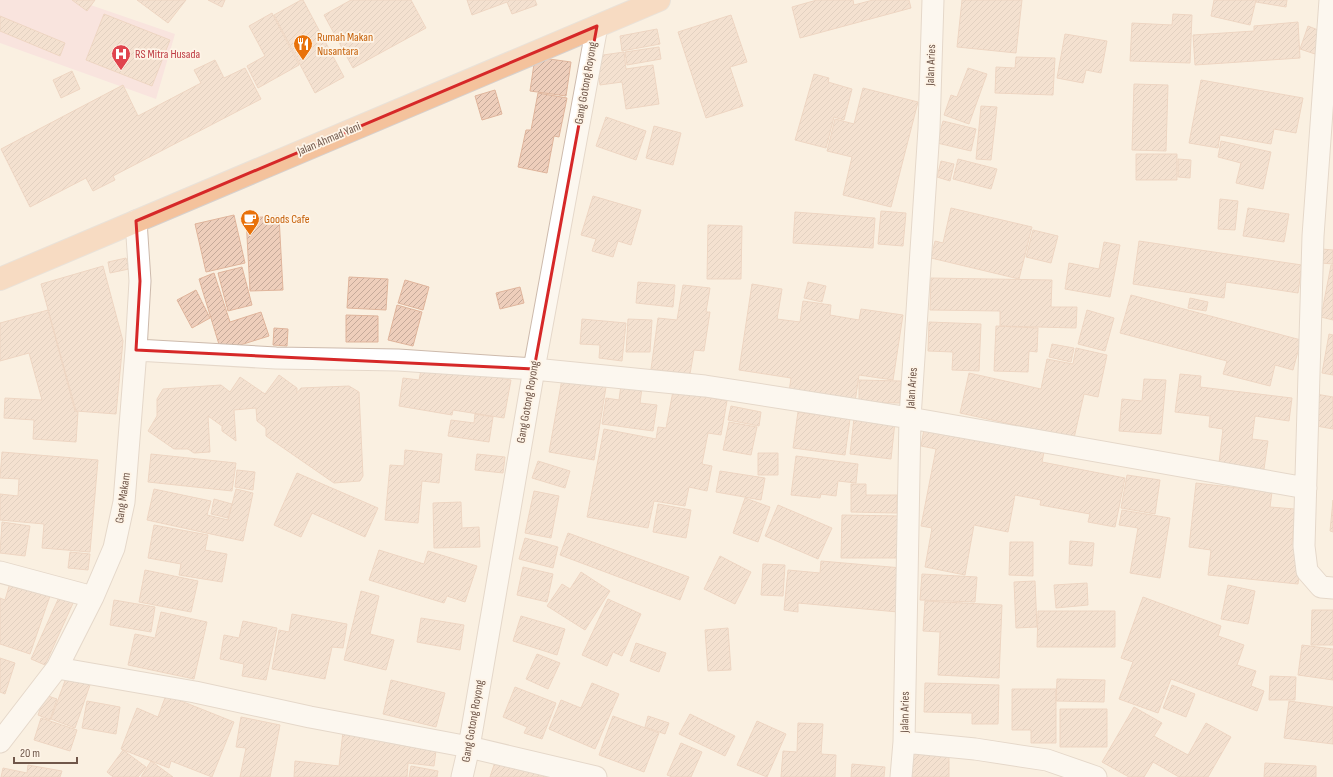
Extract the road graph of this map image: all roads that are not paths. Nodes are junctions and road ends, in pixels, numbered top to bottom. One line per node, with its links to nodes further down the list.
1 (659, 0): 4 (highway, Jalan Ahmad Yani)
2 (933, 0): 9 (street, Jalan Aries)
3 (1330, 0): 10 (street)
4 (596, 26): 5 (highway, Jalan Ahmad Yani); 8 (street, Gang Gotong Royong)
5 (136, 221): 6 (highway, Jalan Ahmad Yani); 7 (street, Gang Makam)
6 (0, 279)
7 (136, 350): 8 (street); 13 (street, Gang Makam)
8 (534, 368): 9 (street); 17 (street, Gang Gotong Royong)
9 (910, 418): 10 (street); 16 (street, Jalan Aries)
10 (1306, 488): 12 (street)
11 (0, 572): 13 (street)
12 (1333, 588)
13 (93, 597): 14 (street, Gang Makam)
14 (58, 668): 15 (street, Gang Makam); 17 (street)
15 (0, 742)
16 (904, 742): 20 (street, Jalan Aries); 21 (street)
17 (469, 747): 18 (street, Gang Gotong Royong); 19 (street)
18 (462, 777)
19 (596, 777)
20 (901, 777)
21 (1096, 777)

